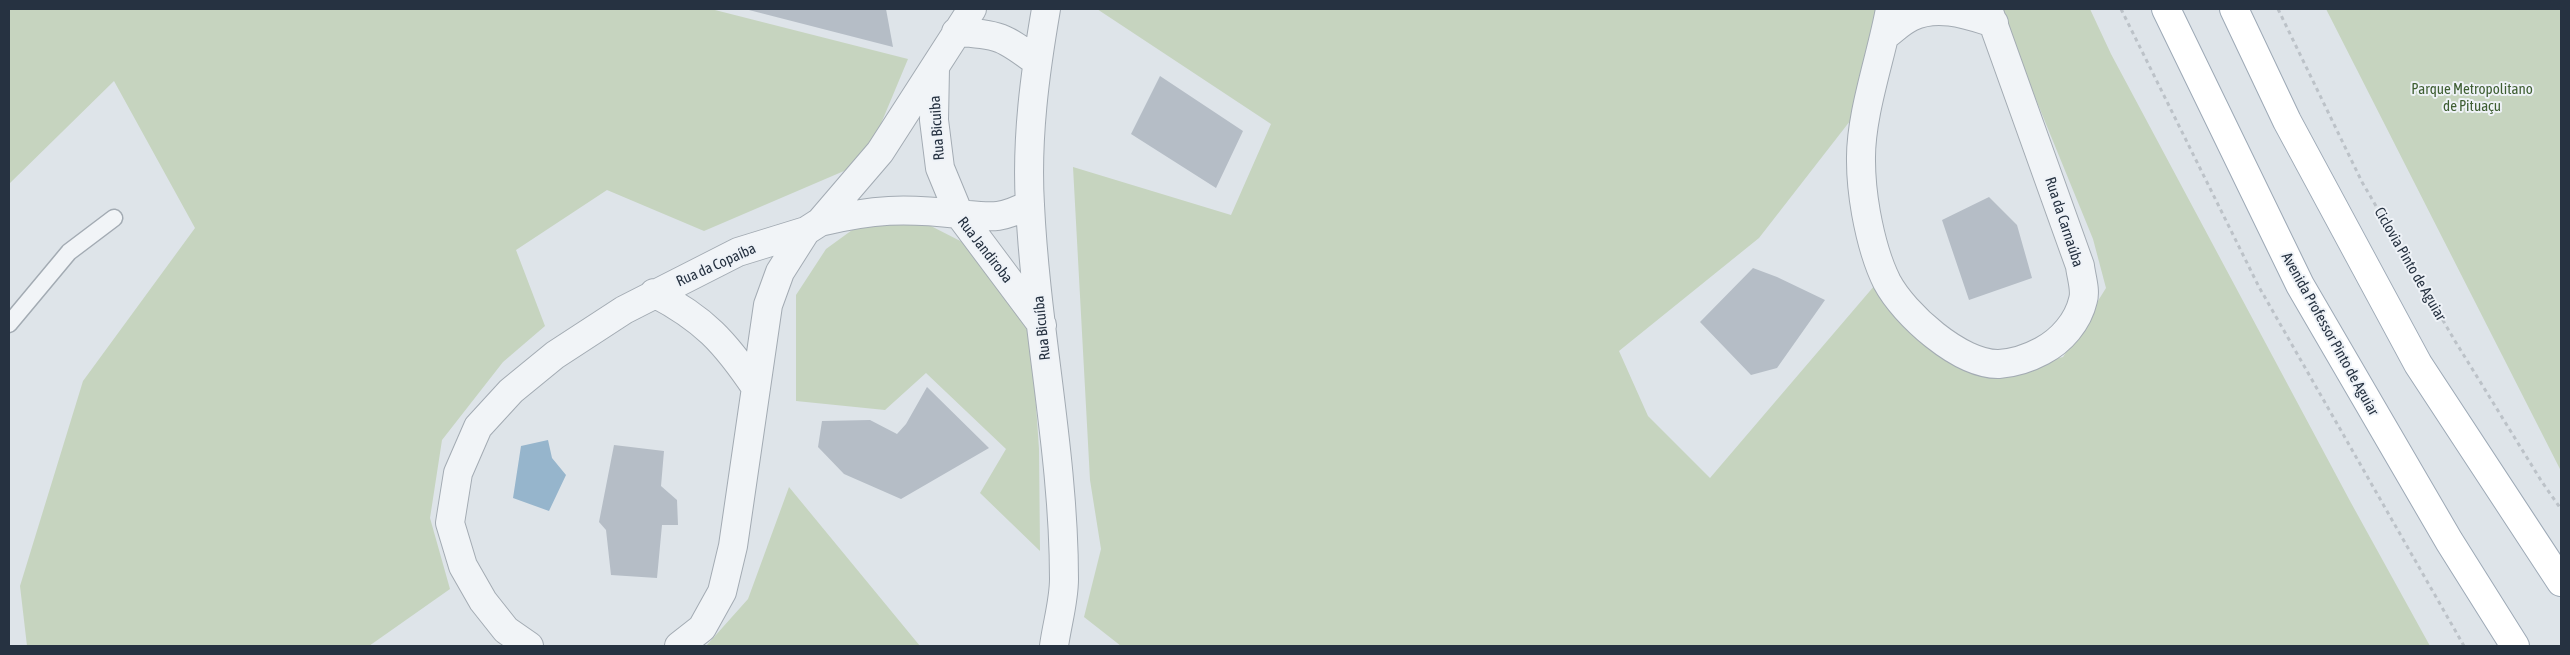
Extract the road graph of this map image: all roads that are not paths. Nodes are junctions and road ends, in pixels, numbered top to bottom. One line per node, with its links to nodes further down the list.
1 (972, 9): 7 (street)
2 (1046, 9): 8 (street, Rua Bicuíba)
3 (2166, 9): 22 (main road, Avenida Professor Pinto de Aguiar)
4 (2234, 9): 18 (main road)
5 (1991, 16): 6 (street); 6 (street, Rua da Carnaúba)
6 (1888, 22)
7 (956, 32): 8 (street); 9 (street)
8 (1037, 62): 10 (street, Rua Bicuíba)
9 (935, 68): 11 (street, Rua Bicuiba); 13 (street)
10 (1030, 204): 11 (street); 16 (street, Rua Bicuíba)
11 (959, 214): 13 (street, Rua Jandiroba); 16 (street, Rua Jandiroba)
12 (114, 218): 15 (lane)
13 (813, 227): 14 (street, Rua da Copaíba); 17 (street)
14 (654, 294): 17 (street); 19 (street, Rua da Copaíba)
15 (9, 324)
16 (1042, 325): 21 (street, Rua Bicuíba)
17 (756, 388): 20 (street)
18 (2561, 582)
19 (528, 646)
20 (679, 646)
21 (1054, 646)
22 (2515, 646)

